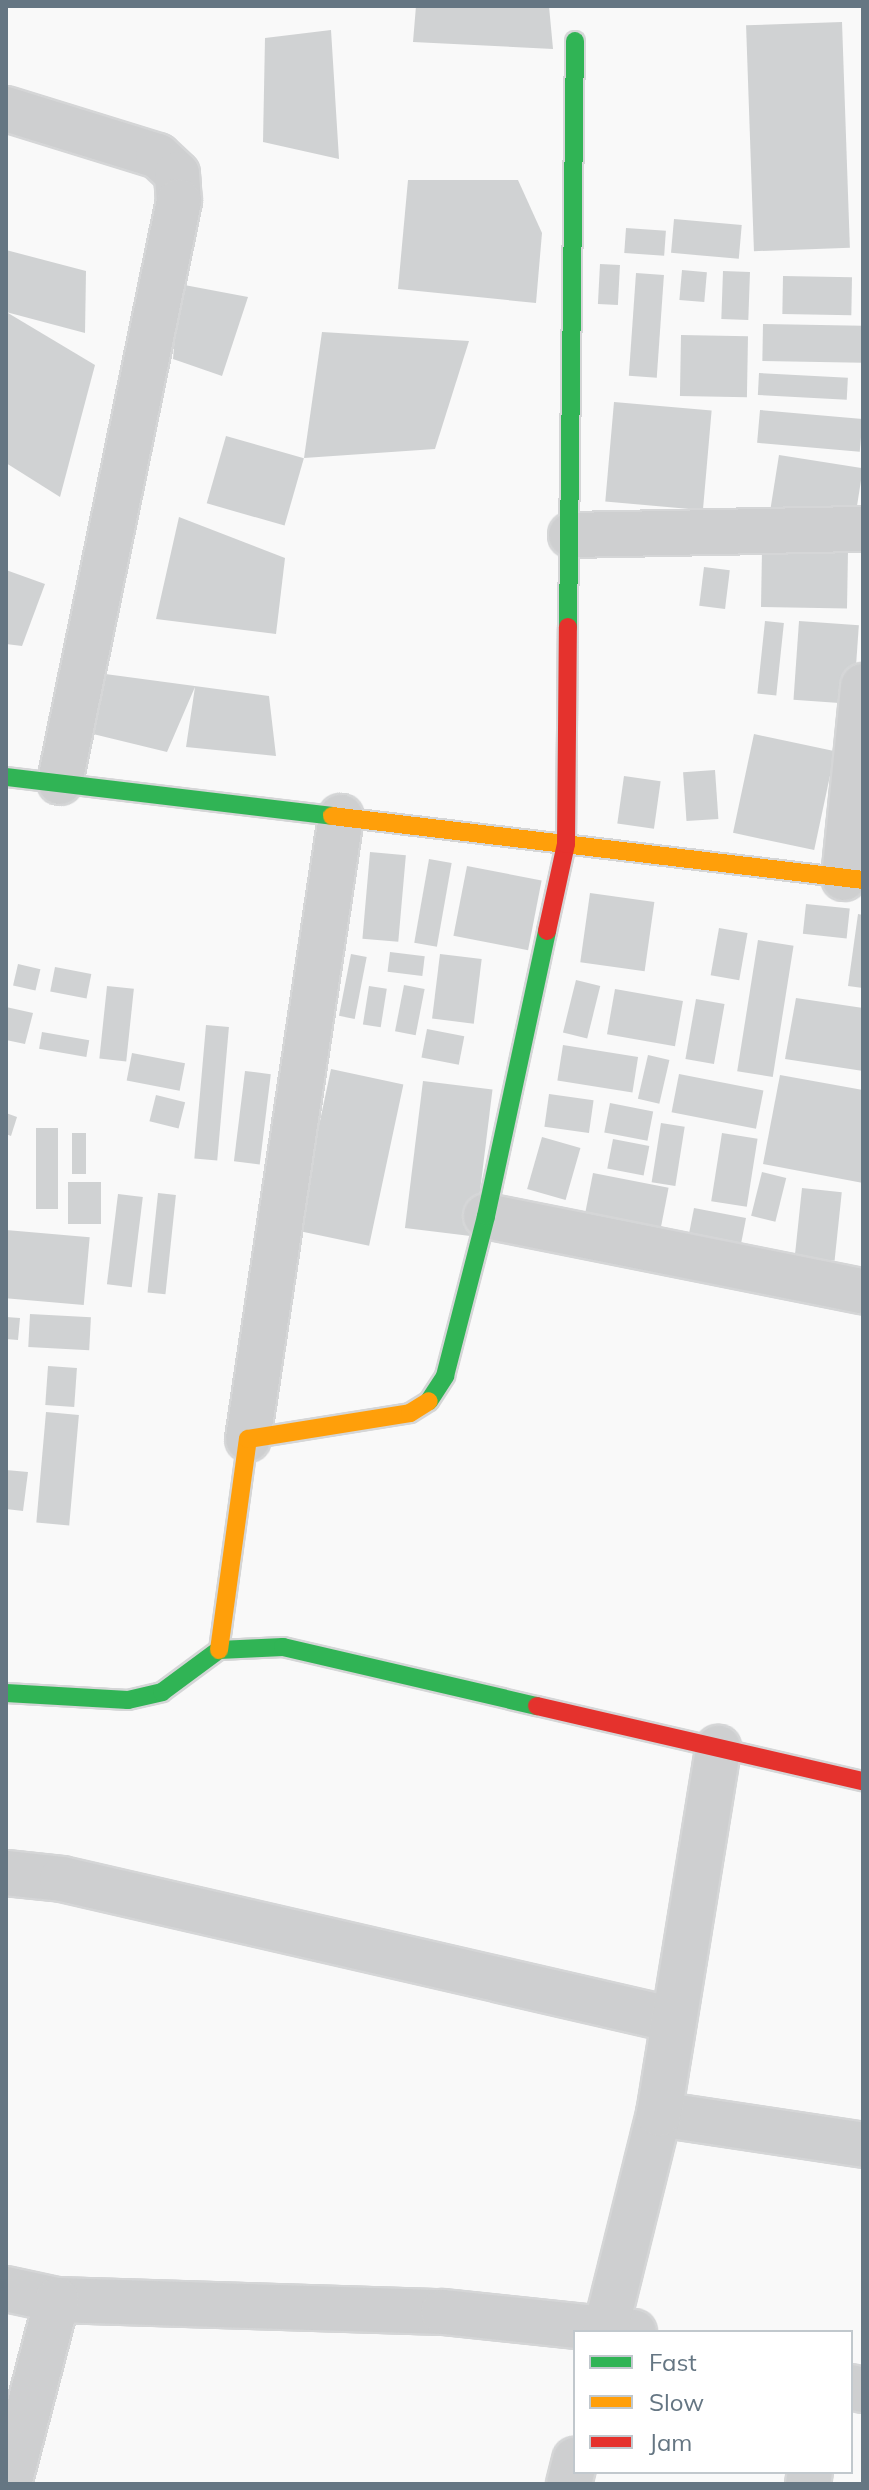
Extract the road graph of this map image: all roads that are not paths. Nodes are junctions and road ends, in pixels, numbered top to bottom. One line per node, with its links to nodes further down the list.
1 (575, 41): 4 (street)
2 (6, 109): 7 (street)
3 (863, 529): 4 (street)
4 (571, 535): 9 (street)
5 (863, 686): 10 (street)
6 (6, 777): 7 (street)
7 (60, 782): 8 (street)
8 (341, 817): 9 (street); 13 (street)
9 (566, 844): 10 (street); 11 (street)
10 (854, 879)
11 (486, 1216): 12 (street); 13 (street)
12 (863, 1291)
13 (248, 1439): 14 (street)
14 (219, 1650): 15 (street); 16 (street)
15 (6, 1693)
16 (718, 1748): 17 (street); 19 (street)
17 (863, 1781)
18 (6, 1873): 19 (street)
19 (674, 2020): 20 (street)
20 (659, 2114): 21 (street); 24 (street)
21 (863, 2145)
22 (6, 2289): 23 (street)
23 (57, 2300): 24 (street); 25 (street)
24 (615, 2330)
25 (9, 2484)

